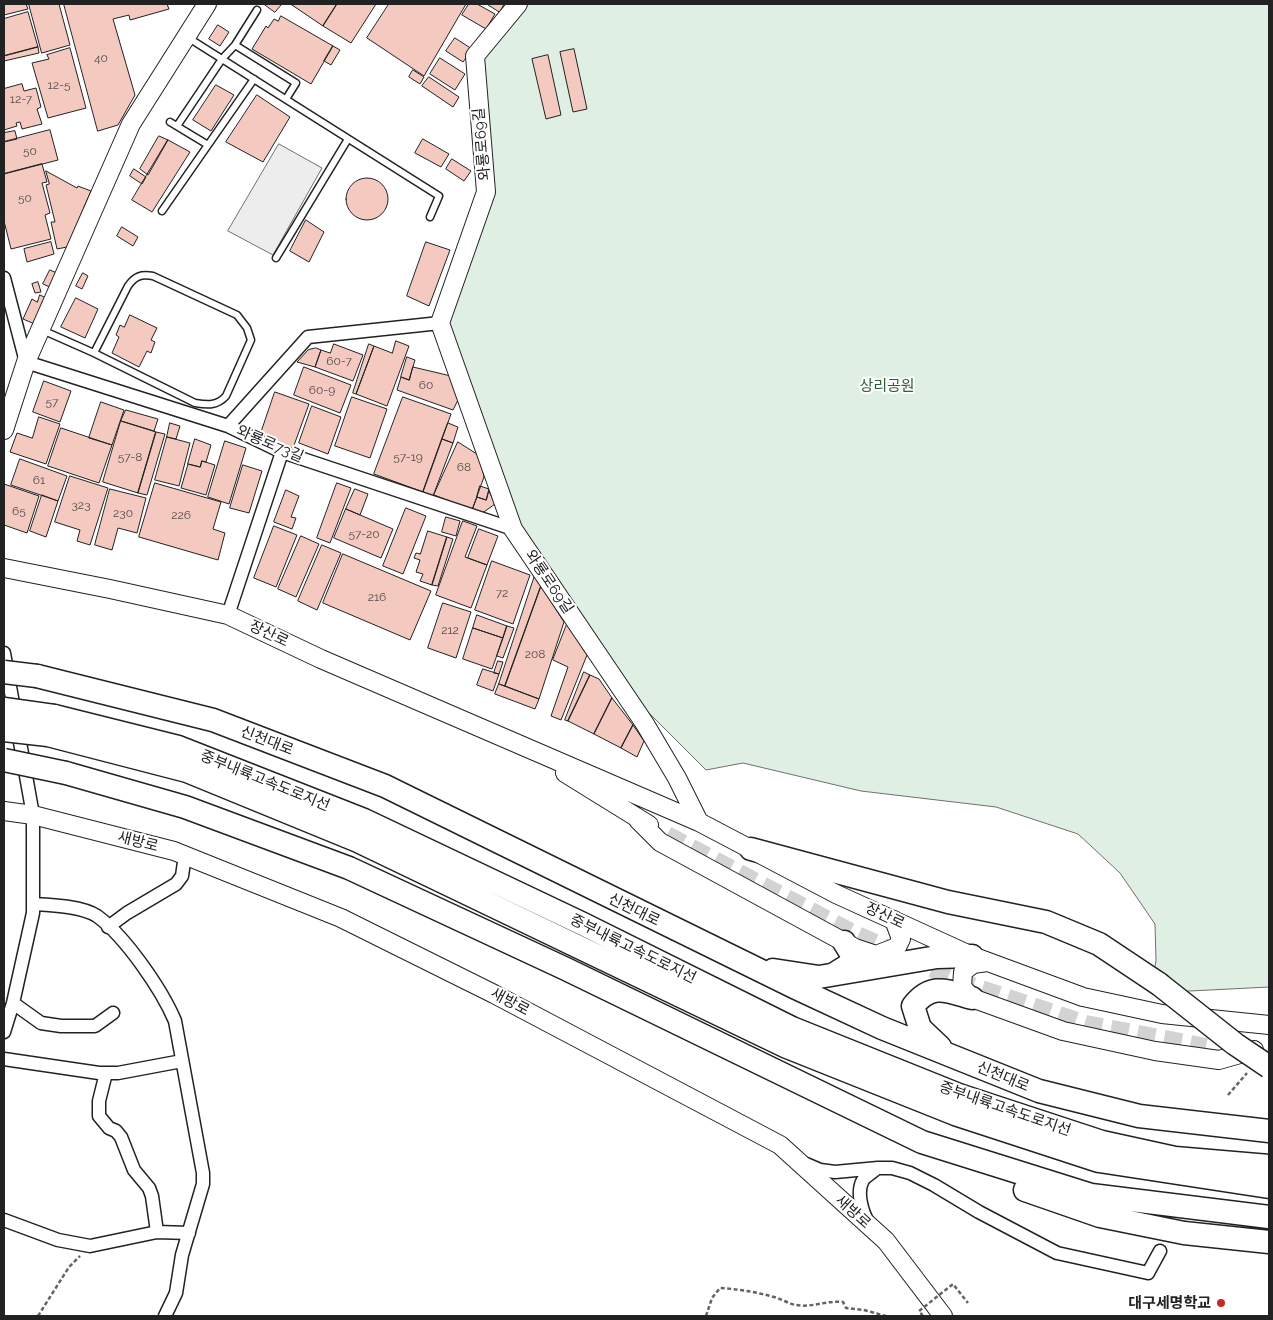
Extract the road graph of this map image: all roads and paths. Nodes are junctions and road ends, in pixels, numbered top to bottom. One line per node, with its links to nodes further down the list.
1 (207, 4): 4 (main road)
2 (518, 4): 17 (main road, 와룡로69길)
3 (257, 10): 5 (lane)
4 (186, 36): 6 (lane); 18 (main road)
5 (235, 45): 6 (lane); 8 (lane)
6 (222, 59): 7 (lane); 10 (lane)
7 (254, 79): 8 (lane); 12 (lane)
8 (286, 99): 11 (lane)
9 (170, 122): 10 (lane)
10 (177, 126): 12 (lane)
11 (348, 139): 14 (lane); 15 (lane)
12 (208, 145): 13 (lane)
13 (162, 211)
14 (430, 216)
15 (276, 258)
16 (4, 278): 20 (street)
17 (440, 323): 21 (street); 24 (main road, 와룡로69길)
18 (41, 330): 19 (lane); 20 (main road)
19 (94, 353): 19 (lane)
20 (26, 362): 21 (street, 와룡로73길); 22 (main road)
21 (228, 426): 23 (street, 와룡로73길)
22 (4, 430)
23 (282, 452): 24 (street, 와룡로73길); 26 (street)
24 (513, 529): 37 (main road, 와룡로69길)
25 (4, 568): 26 (main road, 장산로)
26 (228, 615): 32 (main road, 장산로)
27 (4, 654): 35 (street)
28 (4, 672): 46 (highway, 신천대로, bridge)
29 (4, 709): 30 (highway, 중부내륙고속도로지선, bridge)
30 (51, 726): 31 (highway, 중부내륙고속도로지선, bridge); 64 (highway, 중부내륙고속도로지선); 66 (highway, 중부내륙고속도로지선)
31 (4, 730)
32 (520, 744): 36 (main road, 장산로); 37 (main road, 장산로)
33 (4, 760): 62 (highway, bridge)
34 (4, 810): 35 (main road, 새방로)
35 (33, 815): 40 (main road, 새방로); 41 (street)
36 (638, 820): 38 (main road, 장산로); 44 (main road)
37 (699, 822): 39 (main road, 장산로)
38 (667, 835)
39 (751, 849): 42 (main road, 장산로); 55 (highway, bridge)
40 (185, 855): 43 (street); 63 (main road, 새방로)
41 (33, 904): 43 (street); 49 (street)
42 (894, 920): 44 (main road); 45 (main road, 장산로)
43 (108, 927): 57 (street)
44 (844, 942): 47 (highway)
45 (980, 959): 47 (highway); 48 (main road); 51 (main road, 장산로)
46 (750, 966): 47 (highway); 54 (highway, 신천대로)
47 (834, 974)
48 (972, 998): 54 (highway); 55 (main road)
49 (13, 1003): 50 (street); 52 (street)
50 (113, 1013)
51 (1269, 1025)
52 (4, 1032)
53 (1206, 1047): 55 (main road)
54 (948, 1055): 61 (highway, 신천대로)
55 (1265, 1055)
56 (4, 1060): 59 (street)
57 (182, 1061): 59 (street); 71 (street)
58 (1248, 1072): 60 (path)
59 (106, 1073): 70 (street)
60 (1228, 1094)
61 (1269, 1131)
62 (922, 1142): 67 (highway); 72 (highway)
63 (792, 1156): 65 (street); 69 (main road, 새방로)
64 (1269, 1166)
65 (878, 1168): 69 (street); 74 (street)
66 (1269, 1187)
67 (1269, 1217)
68 (4, 1220): 73 (street)
69 (871, 1228): 81 (main road, 새방로)
70 (157, 1232): 71 (street); 73 (street)
71 (189, 1233): 77 (street)
72 (1269, 1242)
73 (90, 1246): 76 (path)
74 (1160, 1251)
75 (968, 1303): 80 (path, bridge)
76 (38, 1316)
77 (165, 1316)
78 (706, 1316): 79 (path)
79 (886, 1316)
80 (923, 1316)
81 (943, 1316)

